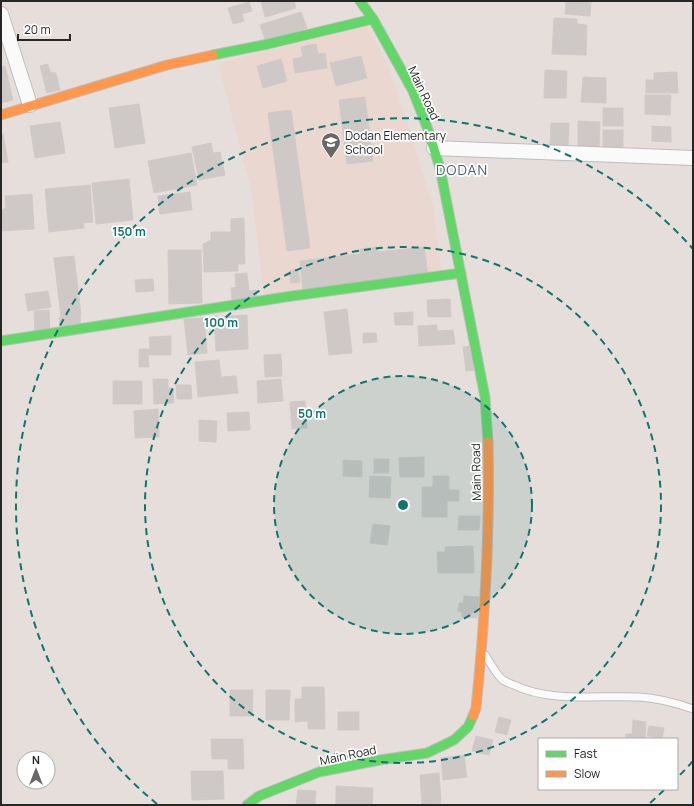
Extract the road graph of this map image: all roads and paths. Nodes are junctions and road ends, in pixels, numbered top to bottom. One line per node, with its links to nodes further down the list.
1 (360, 1): 3 (street, Main Road)
2 (1, 14): 4 (street)
3 (373, 19): 4 (street); 6 (street, Main Road)
4 (30, 105): 5 (street)
5 (1, 115)
6 (434, 148): 7 (street); 8 (street, Main Road)
7 (693, 158)
8 (461, 272): 9 (street); 10 (street, Main Road)
9 (1, 341)
10 (482, 650): 11 (lane); 12 (street, Main Road)
11 (693, 708)
12 (247, 805)

